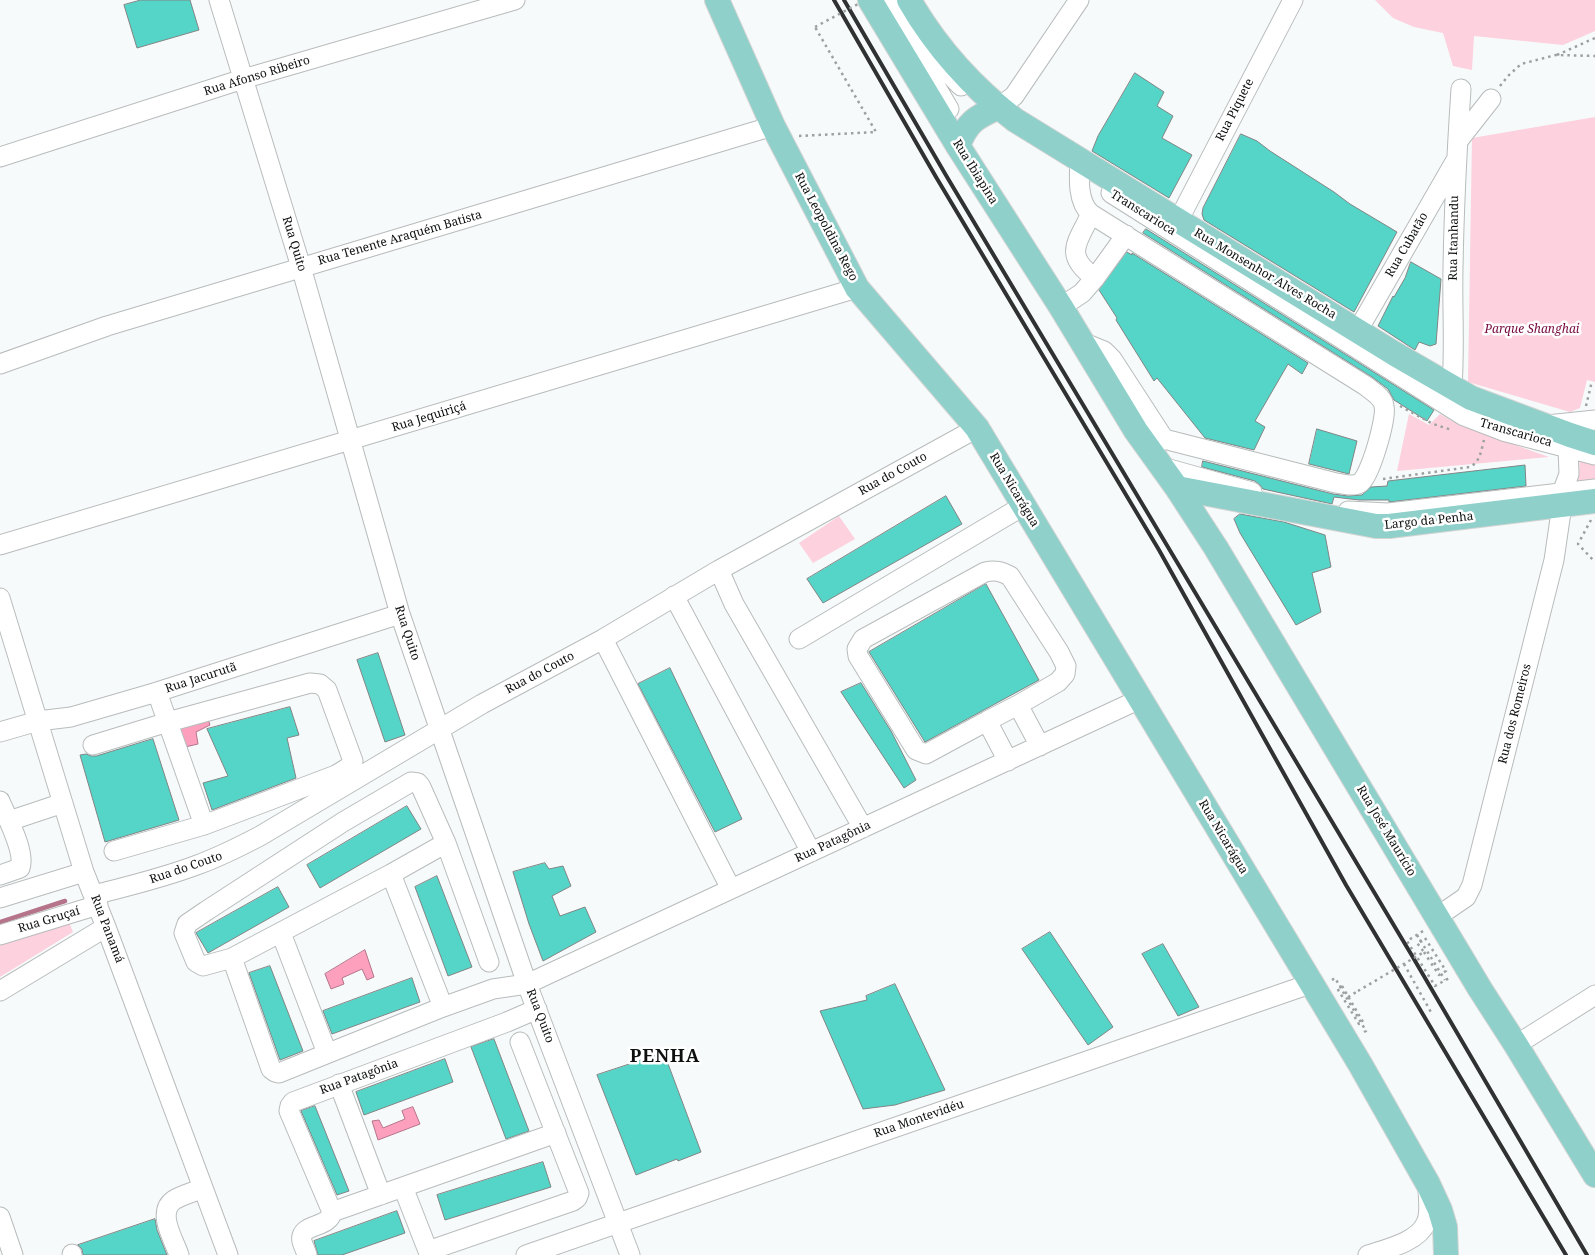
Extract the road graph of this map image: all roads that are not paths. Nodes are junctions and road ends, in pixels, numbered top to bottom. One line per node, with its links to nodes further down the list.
1 (219, 0): 8 (street, Rua Quito)
2 (515, 0): 8 (street, Rua Afonso Ribeiro)
3 (716, 0): 12 (main road, Rua Leopoldina Rego)
4 (1079, 0): 11 (street)
5 (1293, 0): 18 (street, Rua Piquete)
6 (875, 1): 11 (street); 13 (main road, Rua Ibiapina)
7 (913, 7): 11 (main road, Rua Monsenhor Alves Rocha)
8 (243, 79): 15 (street, Rua Afonso Ribeiro); 20 (street, Rua Quito)
9 (1461, 89): 14 (street, Rua Itanhandu)
10 (1491, 99): 14 (street, Rua Cubatão)
11 (993, 109): 13 (main road); 16 (main road, Rua Monsenhor Alves Rocha)
12 (777, 134): 20 (street, Rua Tenente Araquém Batista); 22 (main road, Rua Leopoldina Rego)
13 (958, 146): 23 (main road, Rua Ibiapina)
14 (1457, 150): 24 (street, Rua Cubatão); 26 (street, Rua Itanhandu)
15 (0, 157)
16 (1080, 166): 17 (street); 18 (main road, Rua Monsenhor Alves Rocha); 33 (street, Transcarioca)
17 (1092, 214): 19 (street); 21 (street)
18 (1178, 220): 24 (main road, Rua Monsenhor Alves Rocha)
19 (1126, 235): 21 (street); 32 (street)
20 (301, 267): 25 (street, Rua Tenente Araquém Batista); 30 (street, Rua Quito)
21 (1095, 278): 23 (street)
22 (857, 288): 29 (main road, Rua Leopoldina Rego); 30 (street, Rua Jequiriçá)
23 (1061, 306): 32 (main road, Rua Ibiapina)
24 (1358, 330): 26 (main road, Rua Monsenhor Alves Rocha)
25 (0, 364)
26 (1452, 386): 28 (main road)
27 (1595, 420): 28 (street)
28 (1546, 426): 31 (main road)
29 (977, 428): 39 (main road, Rua Nicarágua); 42 (street, Rua do Couto)
30 (351, 440): 41 (street, Rua Jequiriçá); 45 (street, Rua Quito)
31 (1595, 443)
32 (1156, 444): 35 (main road, Rua Ibiapina)
33 (1568, 448): 34 (street, Transcarioca); 38 (street, Rua dos Romeiros)
34 (1595, 455)
35 (1162, 467): 36 (main road, Rua Ibiapina); 38 (street)
36 (1177, 488): 38 (main road, Largo da Penha); 86 (main road, Rua José Maurício)
37 (1595, 489): 38 (street)
38 (1562, 499): 40 (main road, Largo da Penha); 73 (street, Rua dos Romeiros)
39 (1023, 506): 47 (street); 49 (main road, Rua Nicarágua)
40 (1593, 510)
41 (0, 545)
42 (719, 570): 43 (street, Rua do Couto); 63 (street)
43 (674, 596): 46 (street, Rua do Couto); 66 (street)
44 (0, 598): 51 (street, Rua Panamá)
45 (400, 614): 48 (street, Rua Jacurutã); 54 (street, Rua Quito)
46 (603, 639): 54 (street, Rua do Couto); 70 (street)
47 (799, 639)
48 (157, 692): 51 (street, Rua Jacurutã); 53 (street)
49 (1140, 699): 57 (street, Rua Patagônia); 79 (main road, Rua Nicarágua)
50 (1018, 705): 52 (street); 52 (street); 57 (street)
51 (38, 721): 55 (street, Rua Jacurutã); 60 (street, Rua Panamá)
52 (987, 721): 58 (street)
53 (168, 722): 56 (street); 61 (street); 61 (street)
54 (439, 729): 72 (street, Rua do Couto); 80 (street, Rua Quito)
55 (0, 732)
56 (93, 745)
57 (1040, 746): 58 (street, Rua Patagônia)
58 (1008, 761): 63 (street, Rua Patagônia)
59 (0, 801): 62 (street)
60 (65, 809): 62 (street); 67 (street, Rua Panamá)
61 (204, 825): 65 (street)
62 (11, 827): 69 (street)
63 (864, 828): 66 (street, Rua Patagônia)
64 (446, 842): 68 (street); 77 (street); 78 (street)
65 (114, 851)
66 (811, 852): 70 (street, Rua Patagônia)
67 (84, 872): 71 (street); 72 (street, Rua Panamá)
68 (391, 874): 75 (street); 83 (street)
69 (0, 875)
70 (731, 889): 80 (street, Rua Patagônia)
71 (0, 898)
72 (96, 900): 74 (street, Rua Panamá); 76 (street, Rua Gruçaí)
73 (1447, 910)
74 (106, 927): 81 (street); 93 (street, Rua Panamá)
75 (281, 933): 77 (street); 87 (street)
76 (0, 935)
77 (232, 958): 87 (street, Rua Patagônia)
78 (489, 962)
79 (1312, 982): 91 (main road, Rua Nicarágua); 97 (street, Rua Montevidéu)
80 (527, 984): 83 (street, Rua Patagônia); 84 (street, Rua Quito)
81 (0, 991)
82 (1595, 995): 86 (street)
83 (443, 1007): 87 (street, Rua Patagônia)
84 (537, 1009): 88 (street, Rua Patagônia); 97 (street, Rua Quito)
85 (520, 1042): 89 (street)
86 (1516, 1045): 90 (main road, Rua José Maurício)
87 (327, 1053)
88 (340, 1084): 94 (street); 95 (street, Rua Patagônia)
89 (556, 1133): 92 (street); 98 (street)
90 (1595, 1175)
91 (1428, 1184): 105 (street); 106 (main road, Rua Nicarágua)
92 (403, 1187): 94 (street); 98 (street)
93 (204, 1188): 101 (street); 102 (street, Rua Panamá)
94 (381, 1194): 95 (street)
95 (332, 1212): 103 (street)
96 (0, 1217): 100 (street)
97 (617, 1223): 99 (street, Rua Montevidéu); 104 (street, Rua Quito)
98 (422, 1253)
99 (532, 1254)
100 (14, 1255)
101 (179, 1255)
102 (228, 1255)
103 (308, 1255)
104 (630, 1255)
105 (1368, 1255)
106 (1446, 1255)

